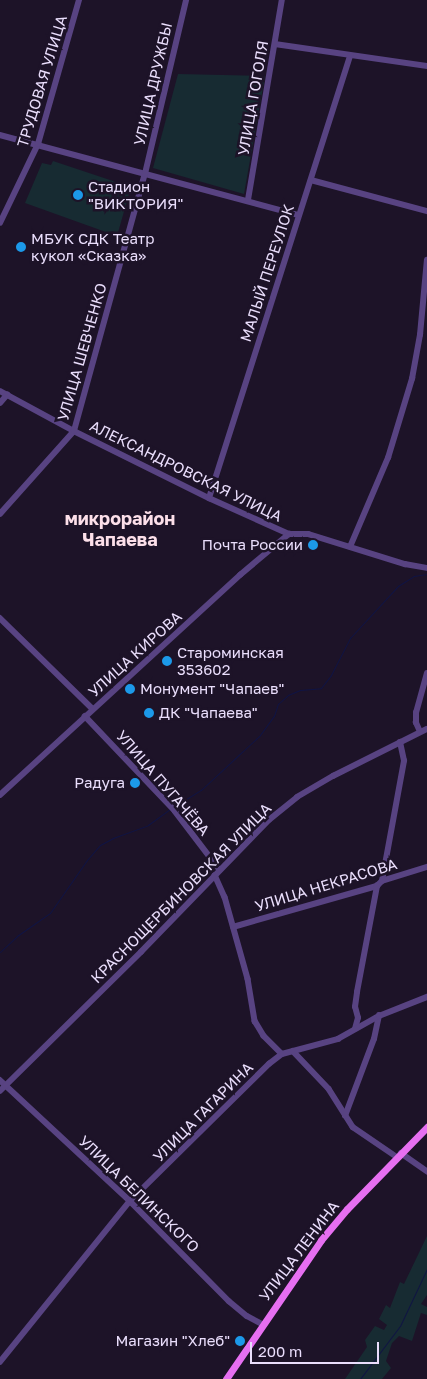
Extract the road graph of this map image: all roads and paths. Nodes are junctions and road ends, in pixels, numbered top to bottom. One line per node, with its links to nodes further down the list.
1 (79, 0): 8 (street, ТРУДОВАЯ УЛИЦА)
2 (186, 0): 9 (street, УЛИЦА ДРУЖБЫ)
3 (282, 0): 4 (street, УЛИЦА ГОГОЛЯ)
4 (275, 44): 5 (street); 11 (street, УЛИЦА ГОГОЛЯ)
5 (350, 56): 6 (street); 10 (street, МАЛЫЙ ПЕРЕУЛОК)
6 (427, 66)
7 (0, 134): 8 (street)
8 (38, 144): 9 (street); 14 (street, ТРУДОВАЯ УЛИЦА)
9 (145, 174): 11 (street); 19 (street, УЛИЦА ШЕВЧЕНКО)
10 (311, 180): 12 (street); 13 (street, МАЛЫЙ ПЕРЕУЛОК)
11 (248, 200): 13 (street)
12 (427, 211)
13 (298, 215): 20 (street, МАЛЫЙ ПЕРЕУЛОК)
14 (0, 223)
15 (427, 260): 23 (street)
16 (0, 390): 17 (street, АЛЕКСАНДРОВСКАЯ УЛИЦА)
17 (7, 395): 18 (street); 19 (street, АЛЕКСАНДРОВСКАЯ УЛИЦА)
18 (0, 403)
19 (74, 431): 20 (street, АЛЕКСАНДРОВСКАЯ УЛИЦА); 21 (street, УЛИЦА ШЕВЧЕНКО)
20 (209, 498): 22 (street, АЛЕКСАНДРОВСКАЯ УЛИЦА)
21 (0, 514)
22 (289, 534): 23 (street, АЛЕКСАНДРОВСКАЯ УЛИЦА); 27 (street, УЛИЦА КИРОВА)
23 (350, 547): 24 (street, АЛЕКСАНДРОВСКАЯ УЛИЦА)
24 (427, 568)
25 (0, 618): 27 (street)
26 (427, 673): 30 (street)
27 (93, 709): 28 (street, УЛИЦА КИРОВА)
28 (85, 716): 32 (street, УЛИЦА КИРОВА); 35 (street, УЛИЦА ПУГАЧЁВА)
29 (427, 729): 30 (street, КРАСНОЩЕРБИНОВСКАЯ УЛИЦА)
30 (420, 732): 31 (street, КРАСНОЩЕРБИНОВСКАЯ УЛИЦА)
31 (400, 742): 34 (street); 35 (street, КРАСНОЩЕРБИНОВСКАЯ УЛИЦА)
32 (0, 795)
33 (427, 867): 36 (street, УЛИЦА НЕКРАСОВА)
34 (384, 870): 36 (street); 37 (street)
35 (218, 872): 38 (street, УЛИЦА ПУГАЧЁВА); 45 (street, КРАСНОЩЕРБИНОВСКАЯ УЛИЦА)
36 (394, 878): 37 (street, УЛИЦА НЕКРАСОВА)
37 (380, 884): 38 (street, УЛИЦА НЕКРАСОВА); 41 (street)
38 (233, 927): 43 (street, УЛИЦА ПУГАЧЁВА)
39 (427, 998): 40 (street, УЛИЦА ГАГАРИНА)
40 (379, 1016): 41 (street, УЛИЦА ГАГАРИНА); 47 (street)
41 (356, 1029): 42 (street, УЛИЦА ГАГАРИНА)
42 (293, 1051): 43 (street, УЛИЦА ГАГАРИНА); 47 (street)
43 (282, 1054): 51 (street, УЛИЦА ГАГАРИНА)
44 (0, 1080): 45 (street, УЛИЦА БЕЛИНСКОГО)
45 (6, 1084): 46 (street, КРАСНОЩЕРБИНОВСКАЯ УЛИЦА); 51 (street, УЛИЦА БЕЛИНСКОГО)
46 (0, 1091)
47 (345, 1116): 49 (street)
48 (427, 1127): 49 (main road, УЛИЦА ЛЕНИНА)
49 (399, 1155): 50 (street); 52 (main road, УЛИЦА ЛЕНИНА)
50 (427, 1171)
51 (130, 1201): 52 (street, УЛИЦА БЕЛИНСКОГО); 53 (street, УЛИЦА ГАГАРИНА)
52 (262, 1324): 54 (main road, УЛИЦА ЛЕНИНА)
53 (0, 1362)
54 (226, 1379)

